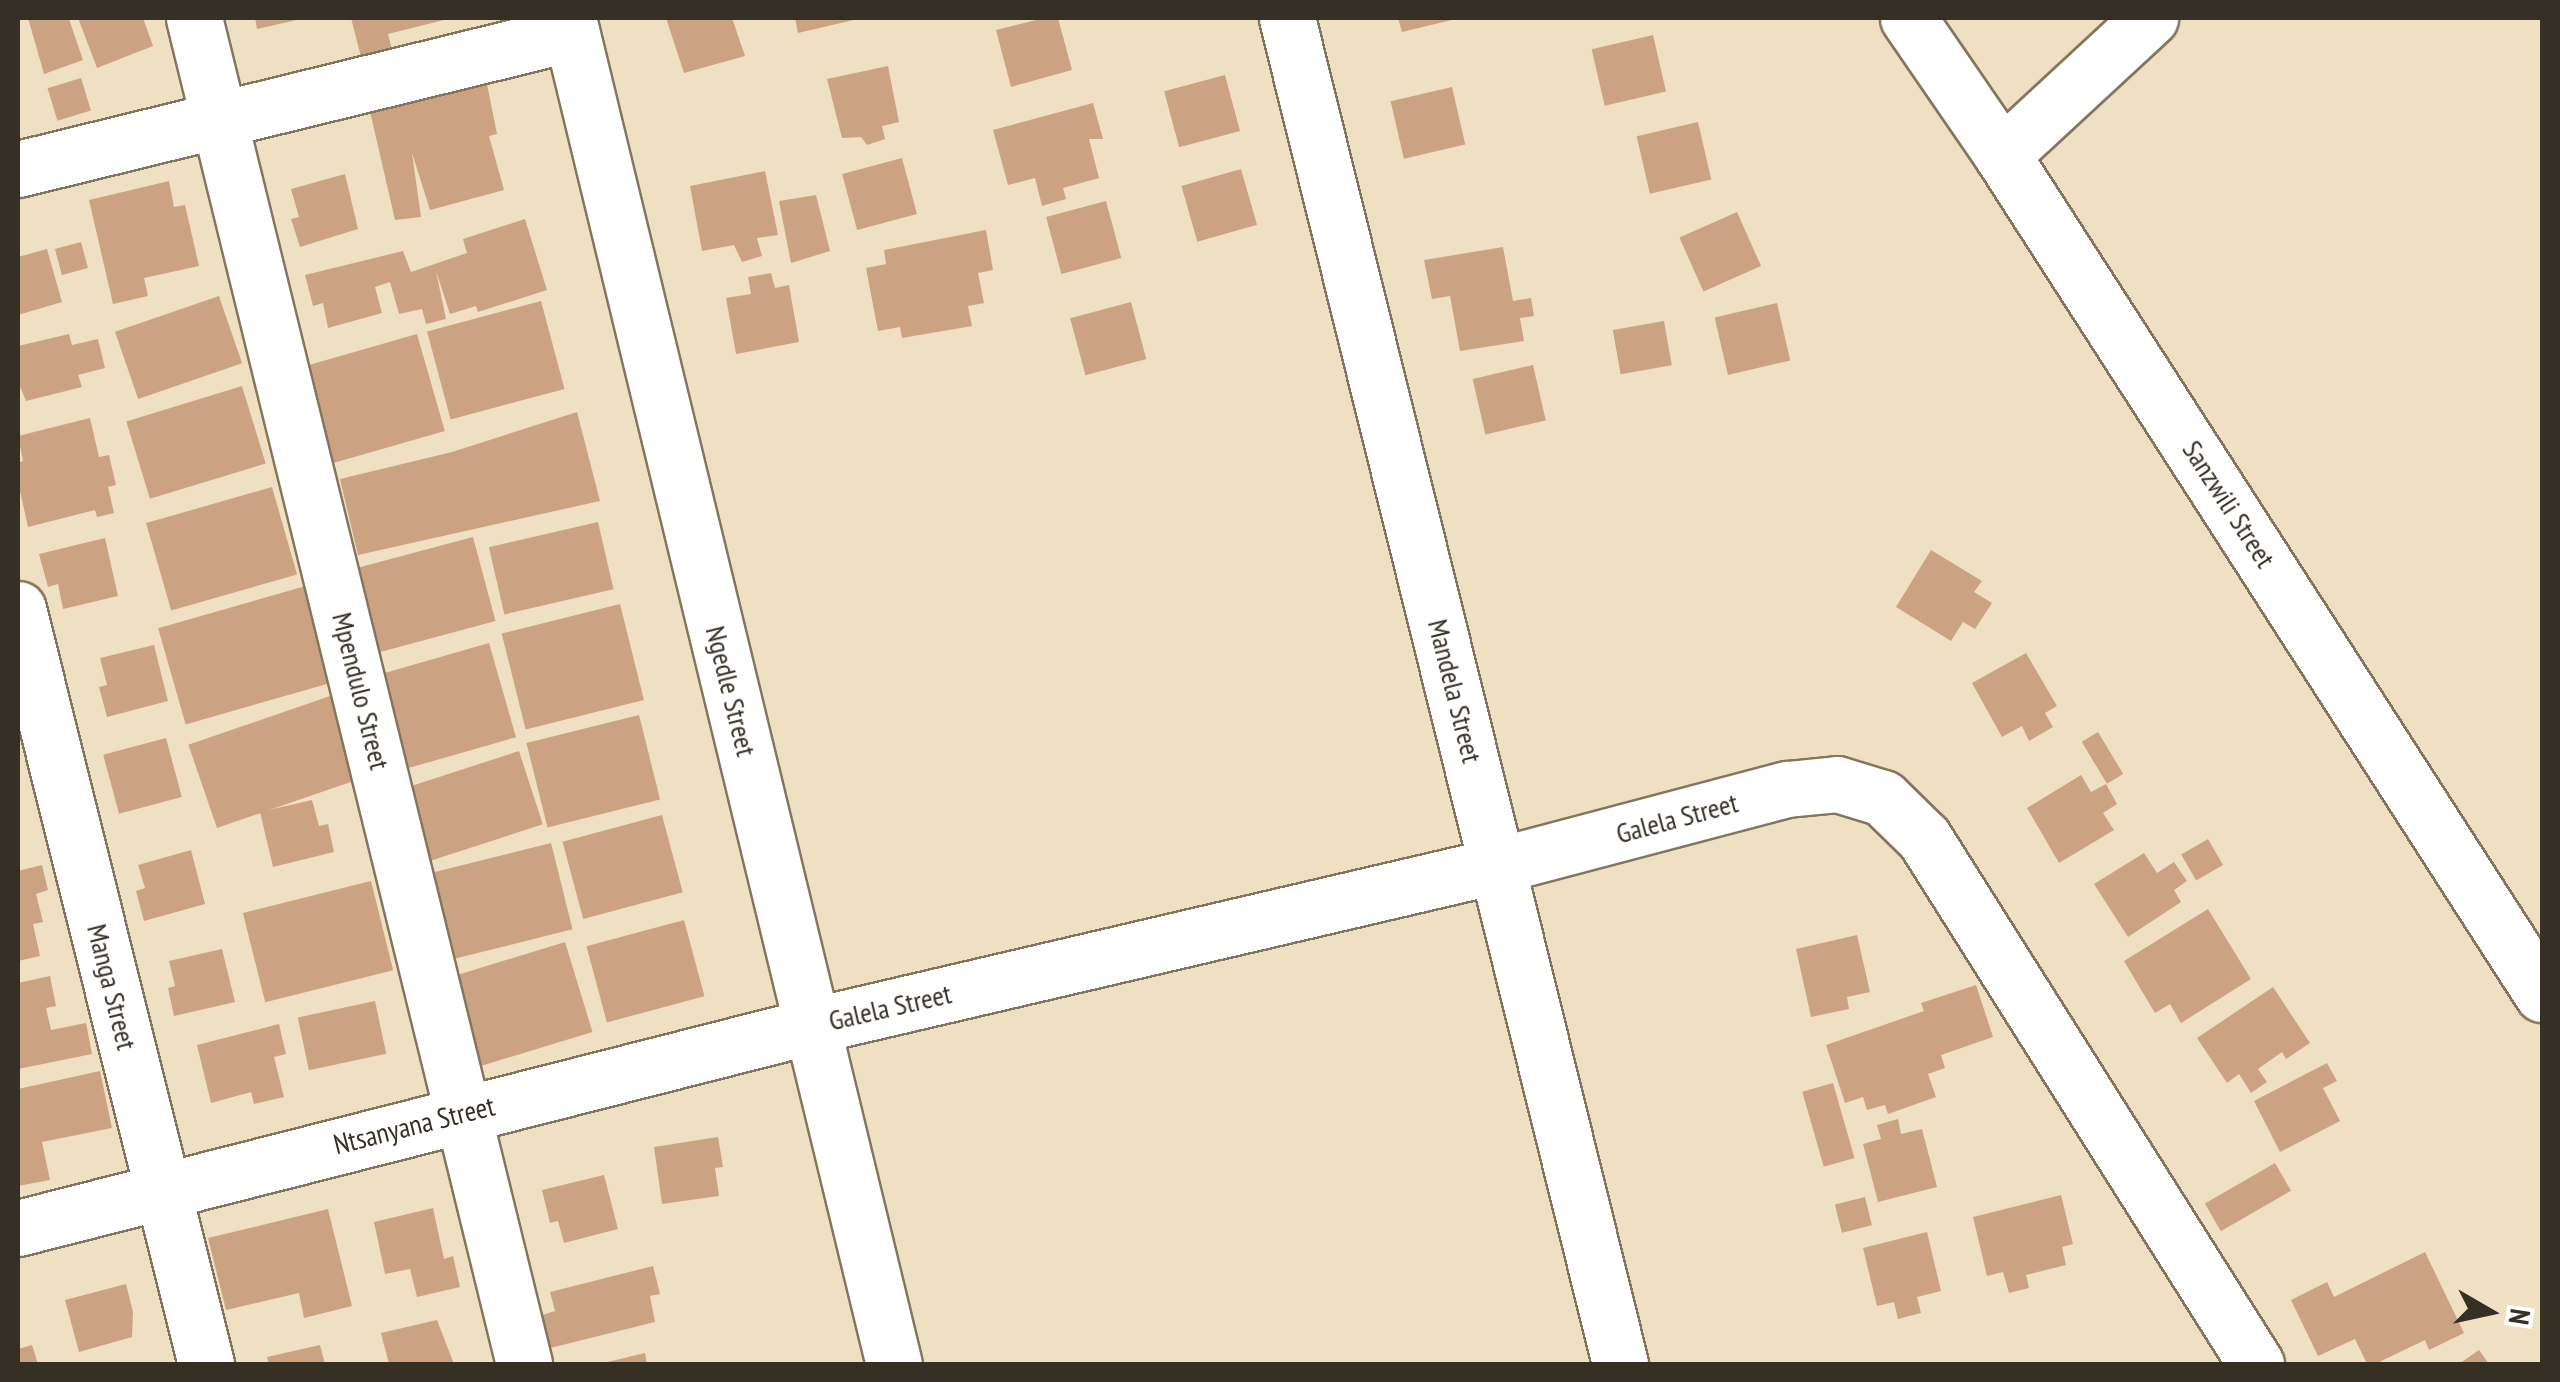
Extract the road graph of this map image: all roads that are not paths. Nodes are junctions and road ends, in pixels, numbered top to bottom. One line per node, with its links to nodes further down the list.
1 (194, 18): 6 (street, Mpendulo Street)
2 (1287, 18): 10 (street, Mandela Street)
3 (1908, 18): 7 (street, Sanzwili Street)
4 (2150, 18): 7 (street)
5 (570, 25): 6 (street); 12 (street, Ngedle Street)
6 (219, 117): 8 (street); 13 (street, Mpendulo Street)
7 (2002, 155): 11 (street, Sanzwili Street)
8 (18, 168)
9 (18, 609): 14 (street, Manga Street)
10 (1499, 865): 12 (street, Galela Street); 19 (street, Mandela Street); 20 (street, Galela Street)
11 (2538, 987)
12 (811, 1026): 13 (street, Ntsanyana Street); 18 (street, Ngedle Street)
13 (464, 1112): 14 (street, Ntsanyana Street); 17 (street, Mpendulo Street)
14 (162, 1189): 15 (street, Ntsanyana Street); 16 (street, Manga Street)
15 (18, 1228)
16 (206, 1364)
17 (524, 1364)
18 (894, 1364)
19 (1620, 1364)
20 (2256, 1364)

